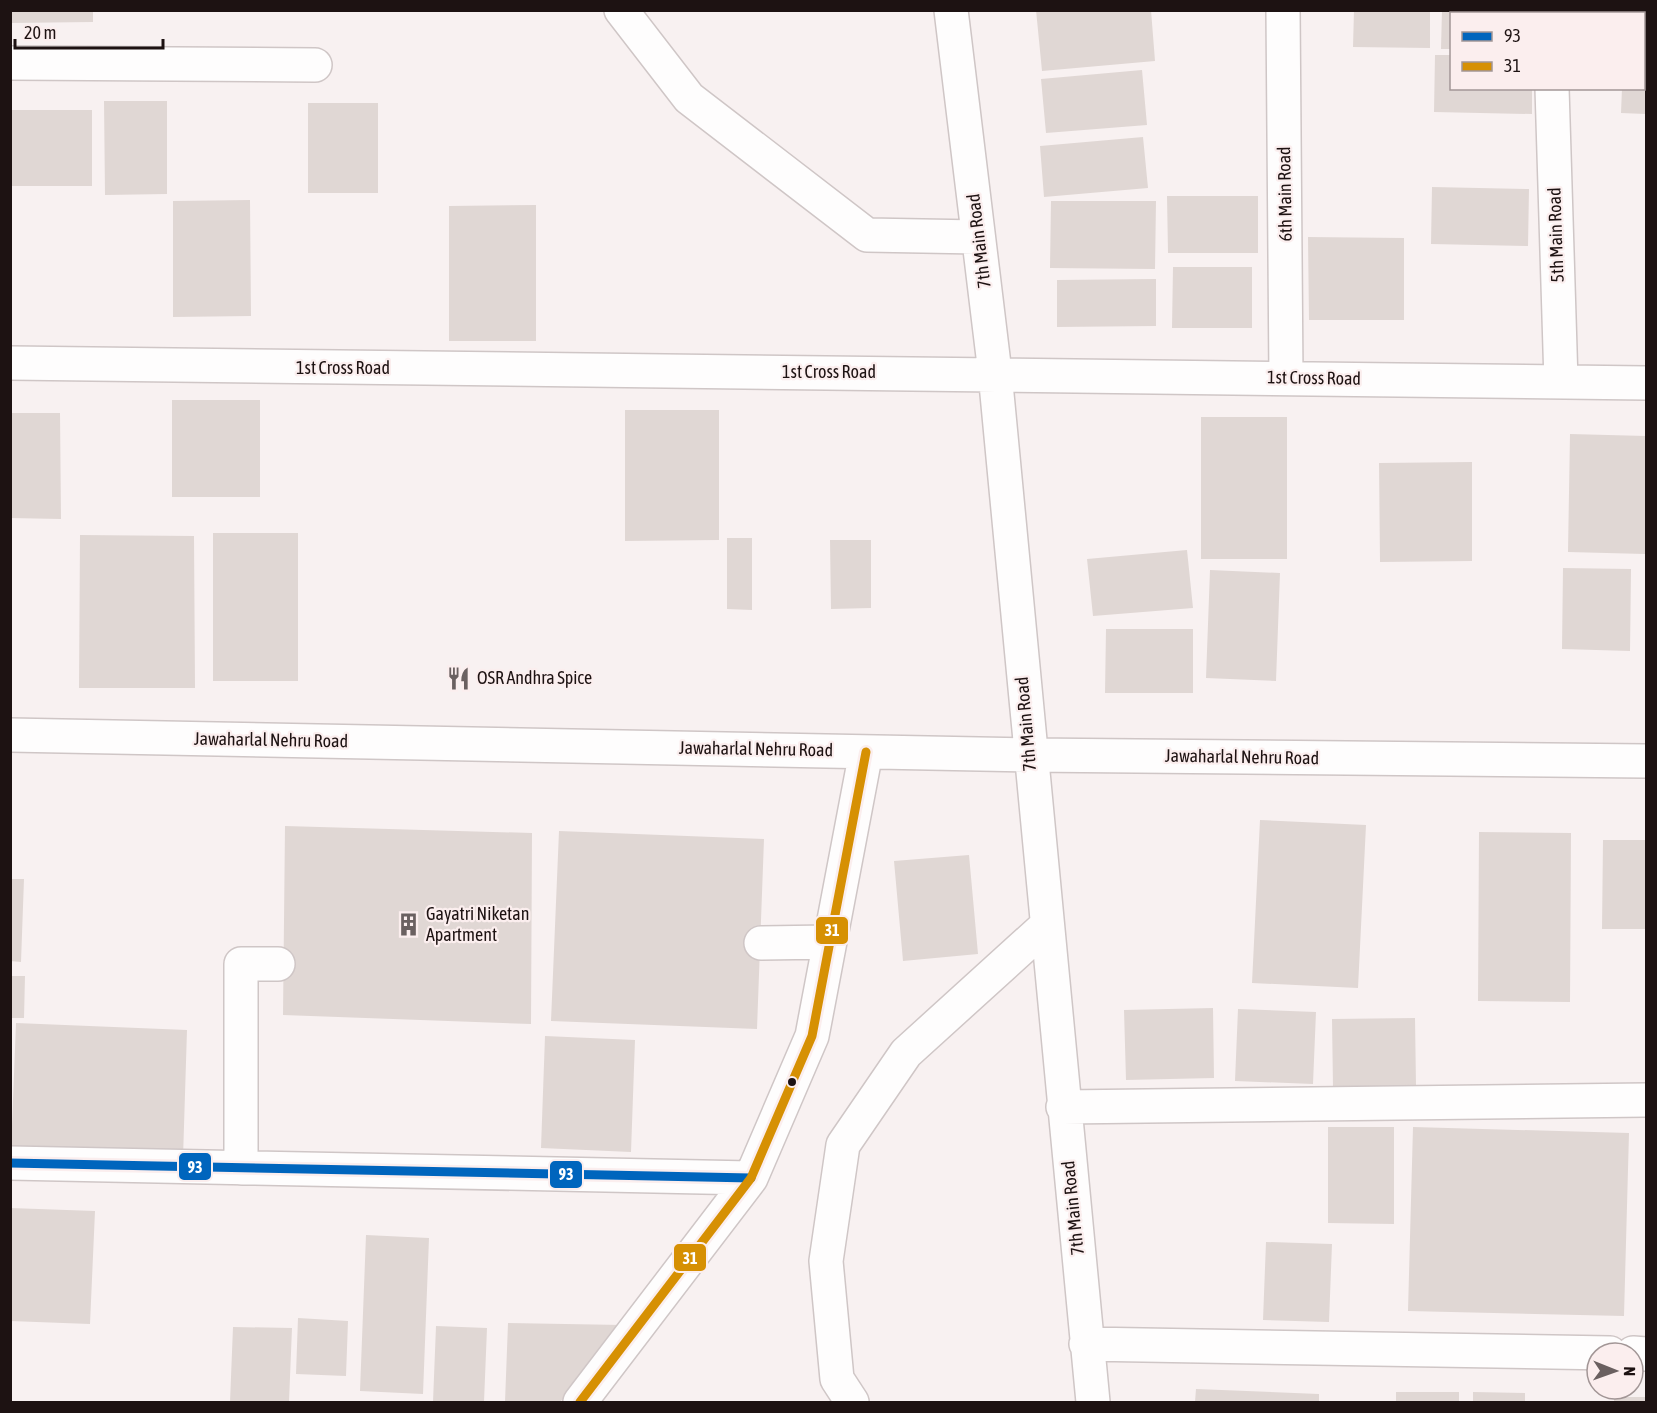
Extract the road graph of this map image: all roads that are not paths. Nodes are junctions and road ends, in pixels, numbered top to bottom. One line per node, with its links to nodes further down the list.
1 (621, 10): 7 (street)
2 (951, 10): 7 (street, 7th Main Road)
3 (1283, 10): 10 (street, 6th Main Road)
4 (10, 63): 5 (street)
5 (315, 65)
6 (1552, 90): 11 (street, 5th Main Road)
7 (978, 237): 9 (street, 7th Main Road)
8 (10, 363): 9 (street, 1st Cross Road)
9 (994, 374): 10 (street, 1st Cross Road); 15 (street, 7th Main Road)
10 (1286, 378): 11 (street, 1st Cross Road)
11 (1561, 382): 12 (street, 1st Cross Road)
12 (1647, 383)
13 (10, 735): 14 (street, Jawaharlal Nehru Road)
14 (866, 752): 15 (street, Jawaharlal Nehru Road); 18 (street)
15 (1029, 755): 16 (street, Jawaharlal Nehru Road); 17 (street, 7th Main Road)
16 (1647, 761)
17 (1046, 926): 22 (street, 7th Main Road); 29 (street)
18 (829, 942): 19 (street); 25 (street)
19 (761, 943)
20 (278, 964): 24 (street)
21 (1647, 1100): 22 (street)
22 (1063, 1107): 26 (street, 7th Main Road)
23 (10, 1163): 24 (street)
24 (241, 1167): 25 (street)
25 (751, 1178): 28 (street)
26 (1086, 1344): 27 (street); 30 (street, 7th Main Road)
27 (1585, 1353)
28 (580, 1402)
29 (852, 1402)
30 (1093, 1402)

